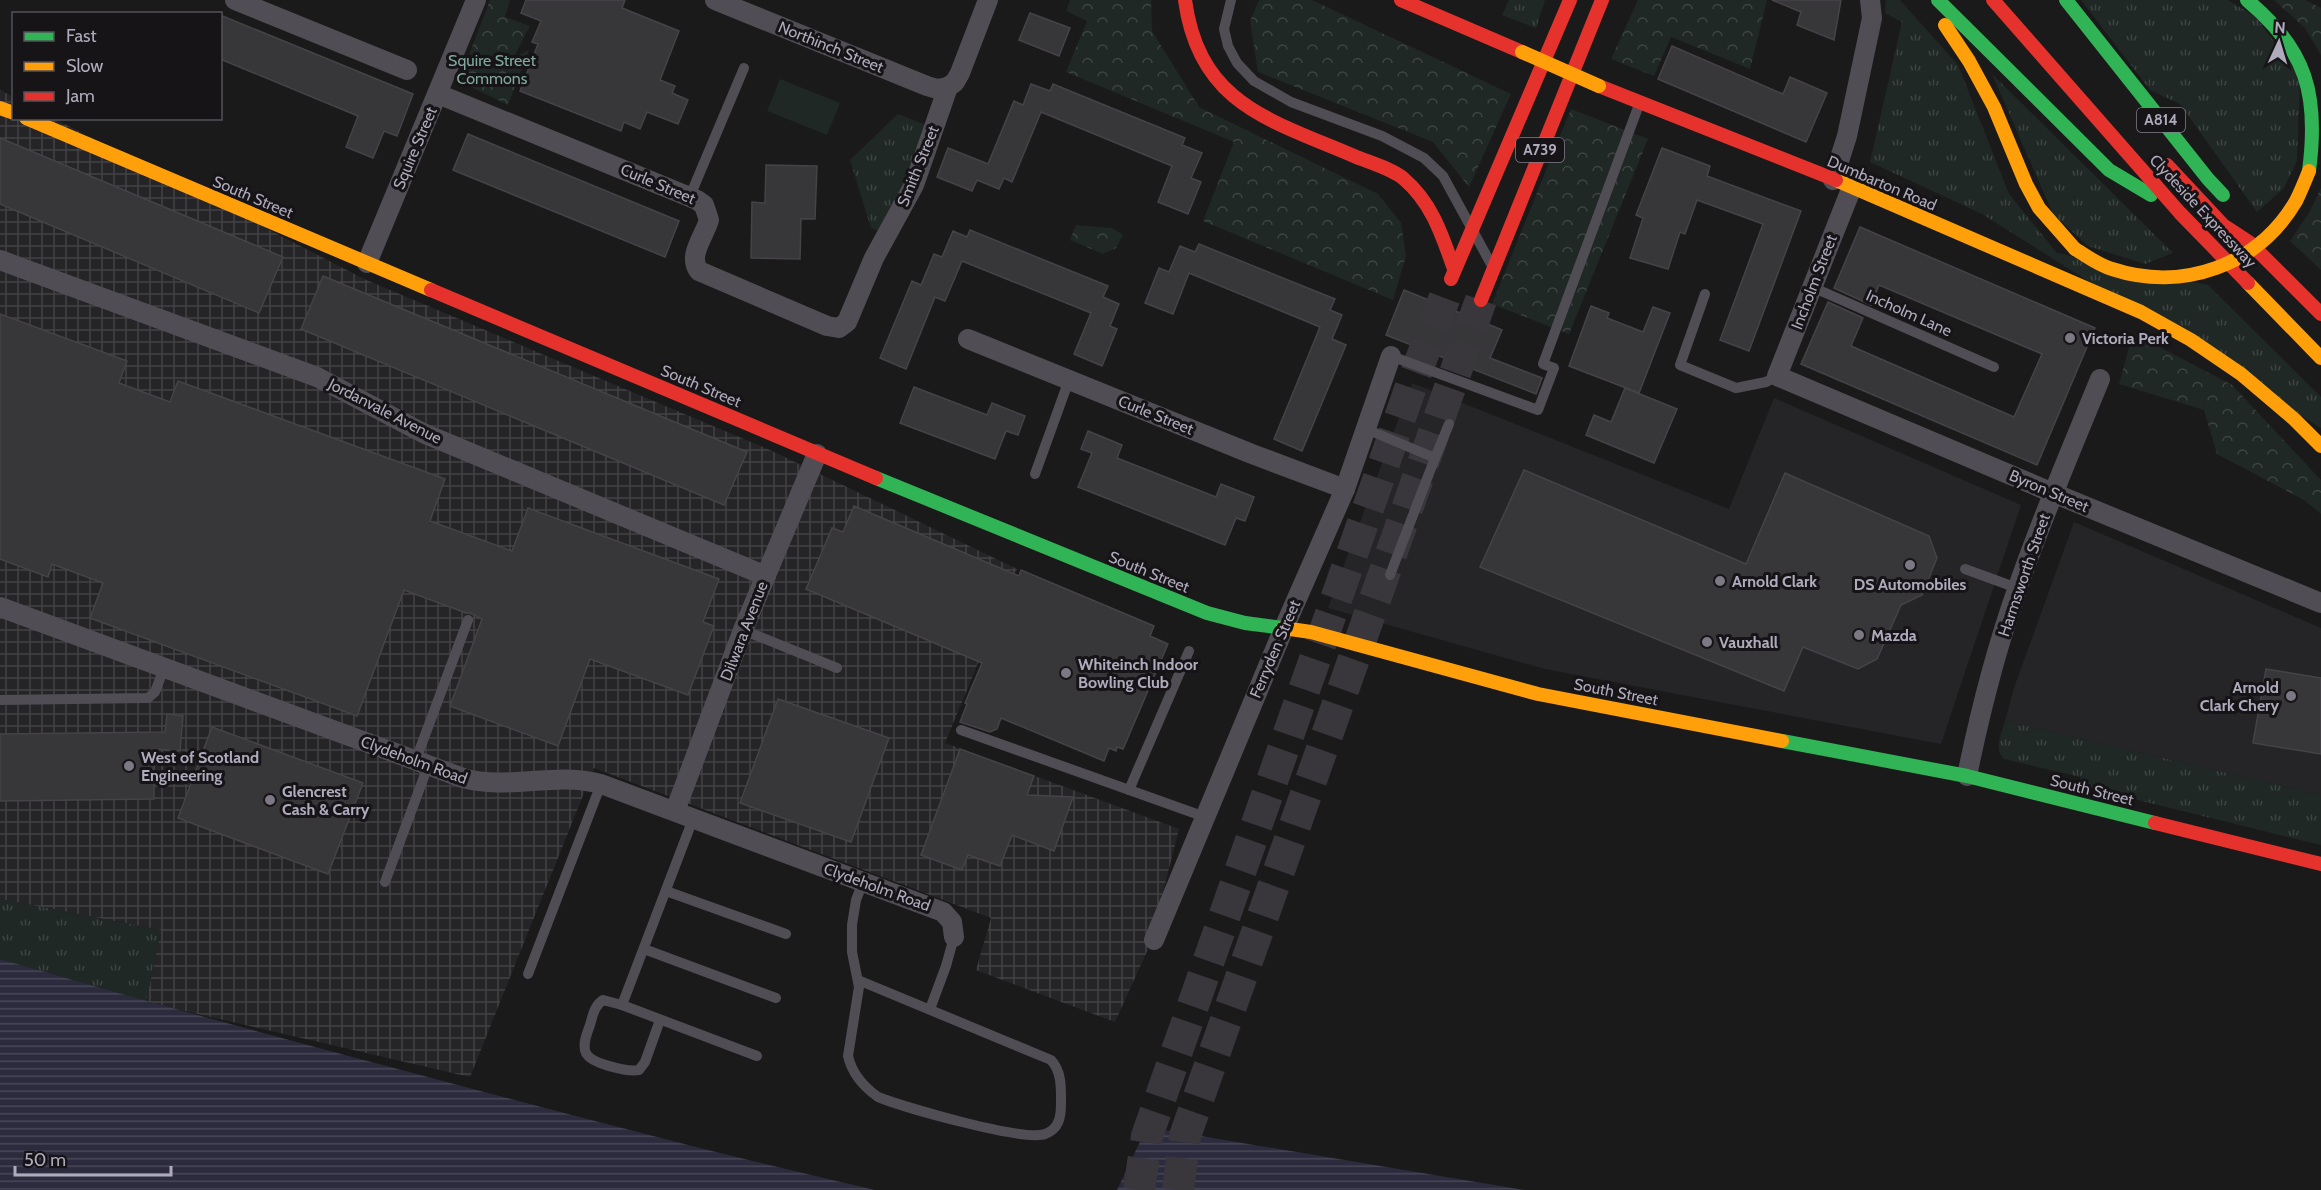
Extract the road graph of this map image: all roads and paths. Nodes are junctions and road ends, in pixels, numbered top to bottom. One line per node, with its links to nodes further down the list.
1 (235, 0): 17 (street)
2 (476, 0): 19 (street, Squire Street)
3 (715, 0): 18 (street, Northinch Street)
4 (988, 0): 18 (street, Smith Street)
5 (1185, 0): 34 (street)
6 (1231, 0): 29 (lane)
7 (1401, 0): 20 (street, Dumbarton Road, bridge)
8 (1570, 0): 29 (street, A739)
9 (1602, 0): 33 (street, A739)
10 (1870, 0): 23 (street)
11 (1929, 0): 15 (street, bridge)
12 (1938, 0): 27 (street)
13 (1994, 0): 27 (street, Clydeside Expressway / A814)
14 (2066, 0): 26 (street, A814)
15 (2247, 0)
16 (744, 68): 25 (lane)
17 (407, 70)
18 (948, 87): 40 (street, Smith Street)
19 (438, 94): 25 (street, Curle Street); 32 (street, Squire Street)
20 (1640, 102): 23 (street, Dumbarton Road); 42 (lane)
21 (31, 120): 32 (street, South Street)
22 (2154, 151): 30 (street, Clydeside Expressway)
23 (1833, 180): 24 (street, Dumbarton Road)
24 (1852, 187): 36 (street, Incholm Street); 50 (street, Dumbarton Road)
25 (690, 196): 40 (street, Curle Street)
26 (2232, 205)
27 (2180, 213): 43 (street, Clydeside Expressway / A814)
28 (2243, 223): 30 (street)
29 (1471, 230): 33 (lane); 34 (street, A739)
30 (2249, 242): 39 (street, Clydeside Expressway)
31 (0, 260): 58 (street, Jordanvale Avenue)
32 (367, 263): 51 (street, South Street)
33 (1492, 267): 38 (street, A739)
34 (1454, 269): 35 (street, A739)
35 (1449, 286)
36 (1812, 286): 44 (lane, Incholm Lane); 45 (street, Incholm Street)
37 (1705, 294): 45 (lane)
38 (1481, 300)
39 (2321, 314)
40 (839, 328)
41 (968, 339): 47 (street, Curle Street)
42 (1391, 356): 49 (street, Ferryden Street)
43 (2321, 358)
44 (1994, 367)
45 (1777, 376): 55 (street, Byron Street)
46 (2100, 379): 55 (street, Harmsworth Street)
47 (1069, 380): 53 (lane); 54 (street, Curle Street)
48 (1449, 424): 52 (lane)
49 (1366, 429): 52 (lane); 54 (street, Ferryden Street)
50 (2321, 446)
51 (818, 454): 58 (street, Dilwara Avenue); 63 (street, South Street)
52 (1435, 458): 57 (lane)
53 (1035, 474)
54 (1344, 489): 63 (street, Ferryden Street)
55 (2053, 493): 59 (street, Harmsworth Street); 60 (street, Byron Street)
56 (1965, 569): 59 (lane)
57 (1390, 575)
58 (765, 576): 64 (street, Dilwara Avenue)
59 (2017, 588): 71 (street, Harmsworth Street)
60 (2321, 603)
61 (0, 607): 66 (street, Clydeholm Road)
62 (468, 620): 70 (lane)
63 (1284, 628): 71 (street, South Street); 75 (street, Ferryden Street)
64 (743, 630): 67 (lane); 74 (street, Dilwara Avenue)
65 (1189, 651): 73 (lane)
66 (164, 668): 68 (lane); 70 (street, Clydeholm Road)
67 (837, 668)
68 (0, 700)
69 (962, 730): 73 (lane)
70 (421, 764): 72 (street, Clydeholm Road); 77 (lane)
71 (1967, 776): 76 (street, South Street)
72 (601, 784): 74 (street, Clydeholm Road); 84 (lane)
73 (1129, 790): 75 (lane)
74 (684, 815): 78 (street, Clydeholm Road); 79 (lane)
75 (1205, 818): 82 (street, Ferryden Street)
76 (2321, 864)
77 (385, 882)
78 (863, 882): 81 (street, Clydeholm Road); 85 (lane)
79 (666, 891): 80 (lane); 83 (lane)
80 (786, 934)
81 (954, 937): 88 (lane)
82 (1154, 940)
83 (644, 949): 86 (lane); 87 (lane)
84 (528, 974)
85 (858, 980): 88 (lane); 88 (lane)
86 (776, 998)
87 (622, 1005): 89 (lane); 89 (lane)
88 (930, 1009)
89 (660, 1020): 90 (lane)
90 (757, 1056)

